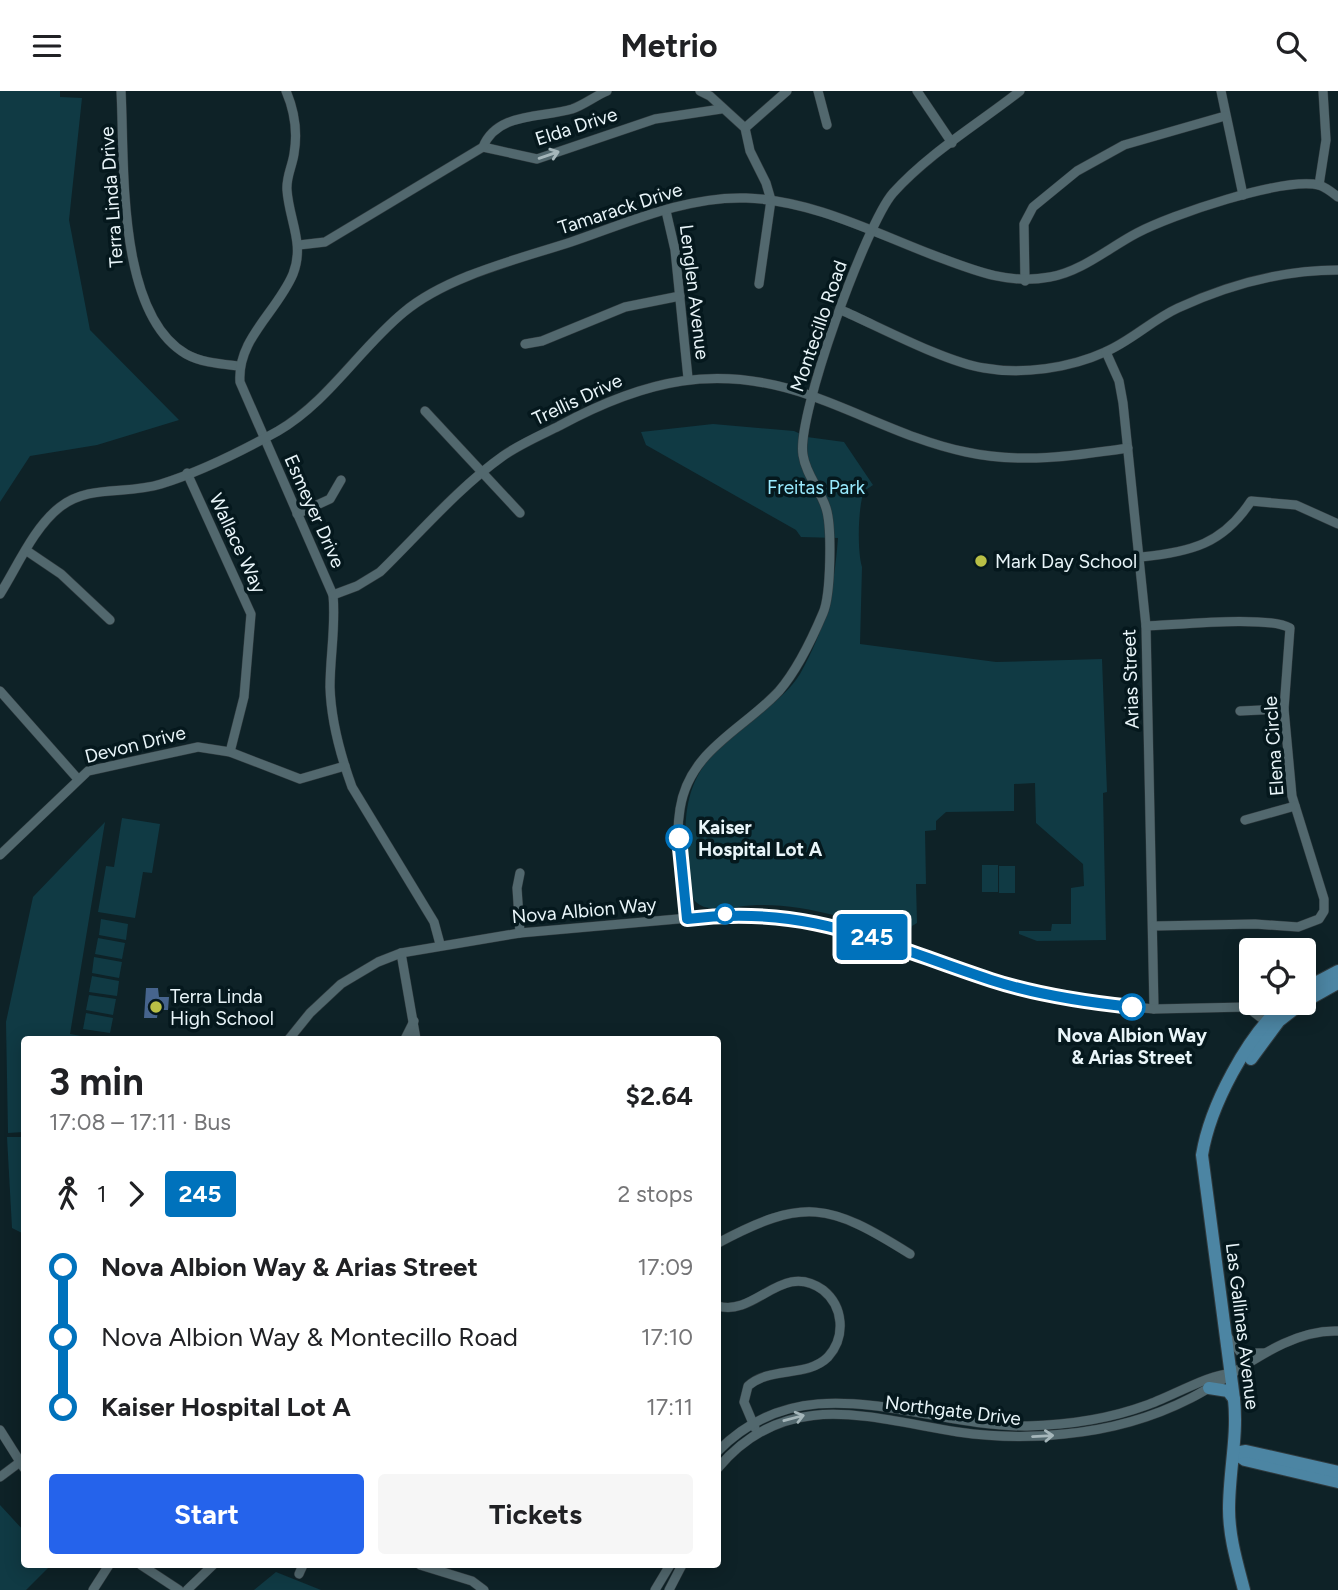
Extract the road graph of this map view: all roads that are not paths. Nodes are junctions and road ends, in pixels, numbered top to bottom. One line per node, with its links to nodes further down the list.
1 (121, 91): 31 (street, Terra Linda Drive)
2 (286, 91): 23 (street)
3 (607, 91): 16 (street, Elda Drive)
4 (699, 91): 11 (street)
5 (787, 91): 14 (street)
6 (818, 91): 13 (street)
7 (917, 91): 15 (street)
8 (1020, 91): 15 (street, Montecillo Road)
9 (1221, 91): 12 (street)
10 (1323, 91): 17 (street)
11 (721, 109): 14 (street); 16 (street, Elda Drive, one-way to 11)
12 (1225, 117): 18 (street); 25 (street)
13 (827, 125)
14 (744, 128): 20 (street)
15 (952, 143): 22 (street, Montecillo Road)
16 (483, 147): 23 (street, Elda Drive)
17 (1319, 185): 18 (street, Tamarack Drive); 19 (street)
18 (1242, 195): 25 (street, Tamarack Drive)
19 (1338, 197)
20 (771, 200): 21 (street, Tamarack Drive); 22 (street, Tamarack Drive); 26 (street)
21 (666, 211): 27 (street, Lenglen Avenue); 35 (street, Tamarack Drive)
22 (870, 231): 25 (street, Tamarack Drive); 28 (street, Montecillo Road)
23 (299, 245): 31 (street)
24 (1338, 270): 30 (street)
25 (1025, 281)
26 (759, 284)
27 (680, 296): 29 (street); 32 (street, Lenglen Avenue)
28 (841, 310): 30 (street); 33 (street, Montecillo Road)
29 (525, 344)
30 (1106, 352): 36 (street, Arias Street)
31 (239, 366): 35 (street, Esmeyer Drive)
32 (688, 378): 33 (street, Trellis Drive); 37 (street, Trellis Drive)
33 (810, 395): 36 (street, Trellis Drive); 59 (street, Montecillo Road)
34 (425, 411): 37 (street)
35 (263, 438): 38 (street, Tamarack Drive); 41 (street, Esmeyer Drive)
36 (1128, 448): 44 (street, Arias Street)
37 (482, 473): 40 (street); 46 (street, Trellis Drive)
38 (187, 474): 43 (street, Tamarack Drive); 52 (street, Wallace Way)
39 (341, 480): 41 (street)
40 (520, 513)
41 (297, 514): 46 (street, Esmeyer Drive)
42 (1338, 524): 44 (street)
43 (27, 551): 45 (street, Tamarack Drive); 47 (street)
44 (1141, 557): 48 (street, Arias Street)
45 (0, 594)
46 (333, 595): 53 (street, Esmeyer Drive)
47 (110, 620)
48 (1146, 626): 50 (street, Elena Circle); 60 (street, Arias Street)
49 (0, 691): 54 (street)
50 (1284, 709): 51 (street); 55 (street, Elena Circle)
51 (1240, 711)
52 (230, 752): 53 (street, Devon Drive); 54 (street, Devon Drive)
53 (345, 766): 62 (street, Esmeyer Drive)
54 (77, 778): 57 (street, Devon Drive)
55 (1295, 806): 56 (street); 60 (street, Elena Circle)
56 (1245, 820)
57 (0, 855)
58 (520, 873): 61 (street)
59 (687, 919): 61 (street, Nova Albion Way); 67 (street, Nova Albion Way)
60 (1154, 926): 67 (street, Arias Street)
61 (520, 933): 62 (street, Nova Albion Way)
62 (440, 944): 63 (street, Nova Albion Way)
63 (401, 953): 70 (street); 72 (street, Nova Albion Way)
64 (1338, 971): 65 (main road, Las Gallinas Avenue)
65 (1331, 982): 66 (main road, Las Gallinas Avenue)
66 (1316, 993)
67 (1154, 1009): 71 (street, Nova Albion Way)
68 (1277, 1015): 71 (main road, Las Gallinas Avenue)
69 (1284, 1015): 71 (main road, Las Gallinas Avenue)
70 (414, 1020): 73 (street); 74 (street)
71 (1270, 1025): 79 (main road, Las Gallinas Avenue)
72 (291, 1036)
73 (406, 1036)
74 (416, 1036)
75 (721, 1241): 76 (street)
76 (910, 1254)
77 (721, 1306): 85 (street)
78 (1338, 1331): 80 (street, Northgate Drive)
79 (1225, 1332): 80 (street); 81 (main road, Las Gallinas Avenue)
80 (1269, 1353): 81 (street, Northgate Drive)
81 (1231, 1374): 82 (street, Northgate Drive); 83 (main road, Las Gallinas Avenue); 84 (street, Northgate Drive)
82 (1209, 1388): 83 (main road); 86 (street, Northgate Drive)
83 (1234, 1399): 90 (main road, Las Gallinas Avenue)
84 (1106, 1417): 85 (street, Northgate Drive); 86 (street)
85 (752, 1423): 88 (street); 89 (street, Northgate Drive)
86 (1107, 1428): 88 (street, Northgate Drive, one-way to 86)
87 (0, 1430): 91 (street)
88 (758, 1433): 92 (street, Northgate Drive)
89 (721, 1449)
90 (1235, 1453): 94 (main road); 110 (main road, Las Gallinas Avenue)
91 (21, 1463)
92 (721, 1465)
93 (21, 1466): 95 (street)
94 (1331, 1471): 96 (main road); 97 (main road)
95 (0, 1477)
96 (1338, 1482)
97 (1338, 1491)
98 (107, 1568): 104 (street)
99 (145, 1568): 105 (street)
100 (210, 1568): 106 (street)
101 (430, 1568): 107 (street)
102 (668, 1568): 108 (street)
103 (680, 1568): 109 (street)
104 (93, 1590)
105 (178, 1590)
106 (187, 1590)
107 (484, 1590)
108 (655, 1590)
109 (669, 1590)
110 (1244, 1590)

